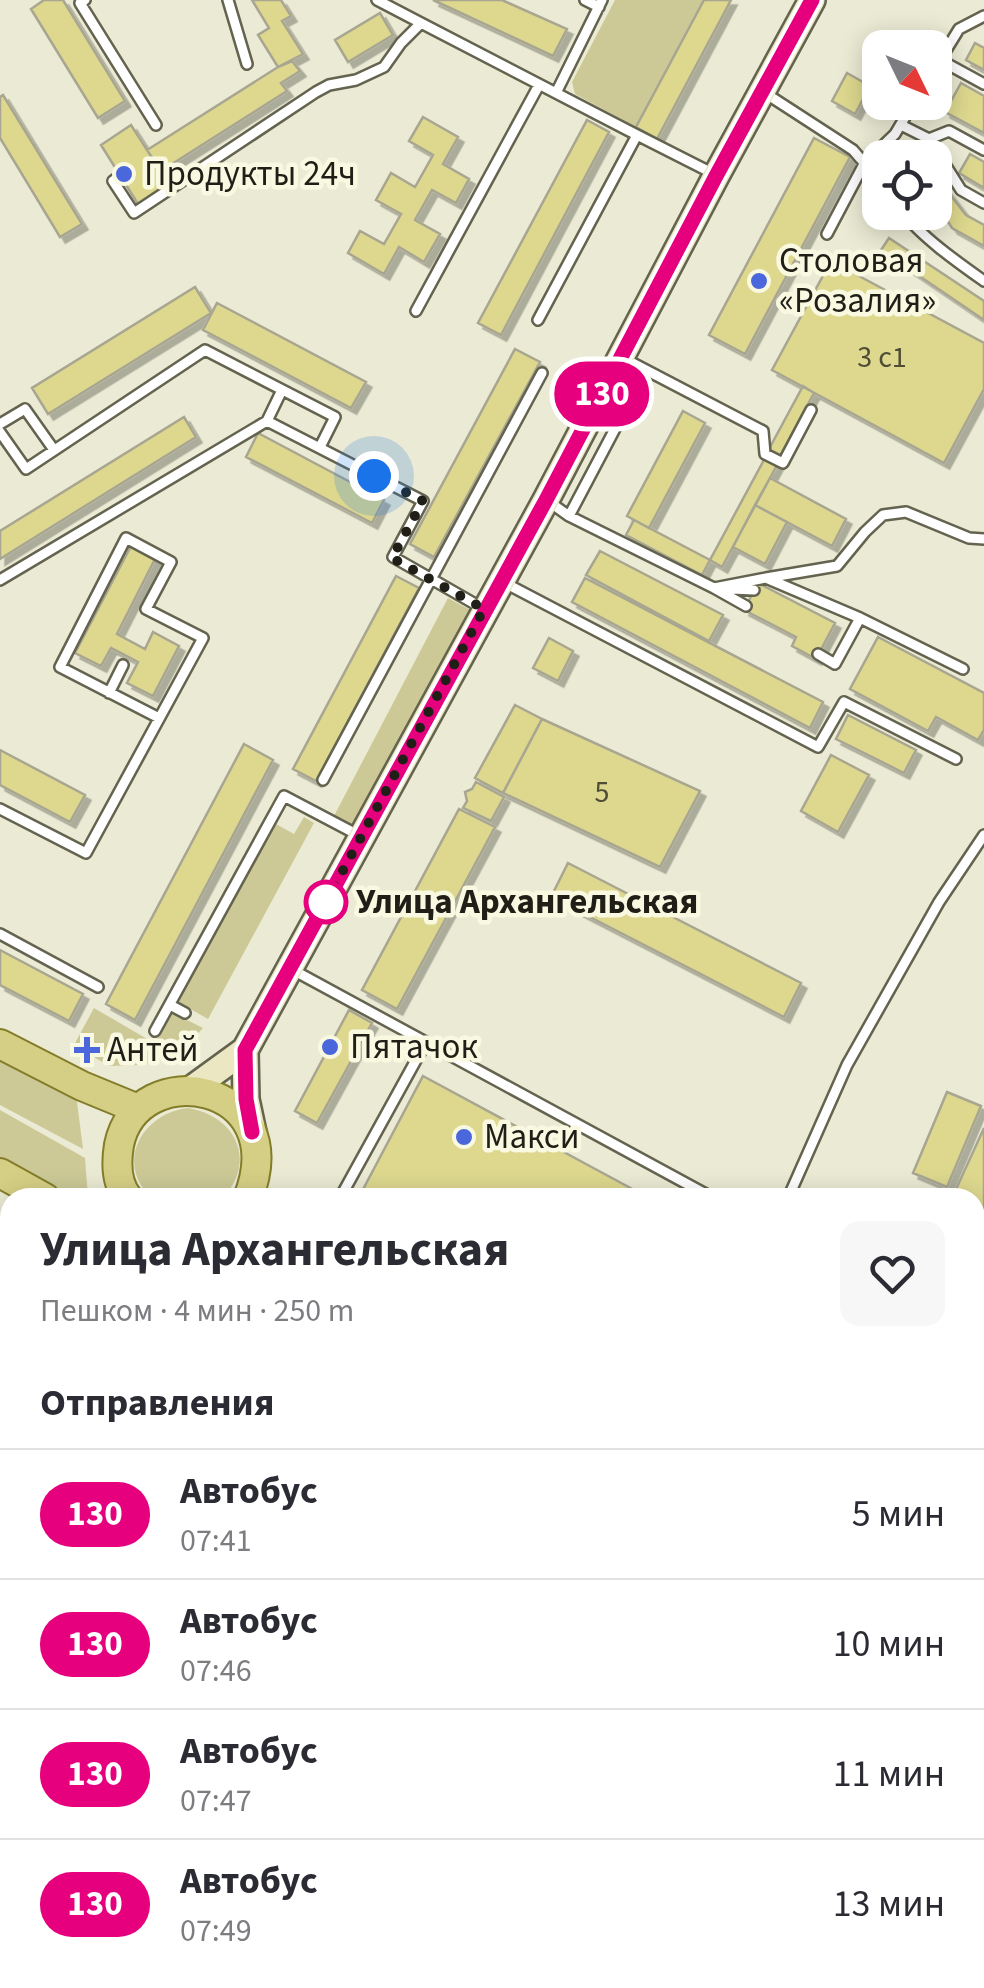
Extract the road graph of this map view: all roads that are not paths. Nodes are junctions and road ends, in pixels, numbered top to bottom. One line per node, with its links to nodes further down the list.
1 (85, 0): 17 (lane)
2 (228, 0): 10 (lane)
3 (377, 0): 8 (lane)
4 (585, 0): 6 (lane)
5 (812, 0): 14 (main road)
6 (600, 4): 15 (lane)
7 (984, 16): 9 (lane)
8 (421, 23): 13 (lane); 25 (lane)
9 (952, 41)
10 (247, 64)
11 (952, 70): 12 (lane)
12 (984, 84)
13 (539, 85): 15 (lane); 32 (lane)
14 (763, 91): 23 (lane); 26 (main road)
15 (556, 93): 19 (lane)
16 (904, 120): 18 (lane)
17 (156, 125)
18 (901, 125): 20 (lane); 21 (lane)
19 (637, 135): 26 (lane); 33 (lane)
20 (889, 140)
21 (929, 140): 22 (lane)
22 (984, 150)
23 (862, 161)
24 (862, 168): 30 (lane)
25 (120, 176)
26 (716, 176): 34 (main road)
27 (952, 176): 28 (lane)
28 (984, 203)
29 (919, 230): 31 (lane)
30 (826, 234)
31 (984, 281)
32 (416, 310)
33 (538, 320)
34 (621, 357): 35 (lane); 44 (main road)
35 (646, 370): 38 (lane); 45 (lane)
36 (542, 373): 48 (lane)
37 (282, 390): 39 (lane); 42 (lane); 43 (lane)
38 (811, 410)
39 (267, 421): 42 (lane); 49 (lane)
40 (0, 424): 43 (lane)
41 (0, 432): 43 (lane)
42 (320, 448): 48 (lane)
43 (54, 450)
44 (546, 500): 45 (lane); 50 (main road)
45 (569, 516): 51 (lane)
46 (984, 539): 47 (lane)
47 (766, 578): 51 (lane); 55 (lane)
48 (432, 579): 54 (lane); 62 (lane)
49 (0, 580)
50 (500, 581): 54 (main road); 61 (lane)
51 (714, 588): 52 (lane); 53 (lane)
52 (754, 590)
53 (746, 606)
54 (484, 609): 65 (main road)
55 (860, 618): 56 (lane); 58 (lane)
56 (818, 654)
57 (123, 665): 59 (lane)
58 (963, 669)
59 (109, 692): 60 (lane); 60 (lane)
60 (159, 718): 63 (lane)
61 (956, 759)
62 (323, 780)
63 (0, 808)
64 (984, 835): 84 (lane)
65 (362, 838): 67 (main road); 69 (lane)
66 (0, 934): 68 (lane)
67 (290, 968): 72 (lane); 74 (main road)
68 (98, 987)
69 (170, 1004): 70 (lane); 71 (lane)
70 (185, 1013)
71 (155, 1032)
72 (426, 1042): 82 (lane); 83 (lane)
73 (0, 1044): 76 (main road)
74 (245, 1050): 75 (main road); 77 (main road)
75 (190, 1090): 76 (main road); 77 (main road)
76 (138, 1109): 80 (main road)
77 (252, 1132): 81 (main road)
78 (0, 1173): 79 (main road)
79 (27, 1188)
80 (122, 1188)
81 (257, 1188)
82 (346, 1188)
83 (694, 1188)
84 (792, 1188)

